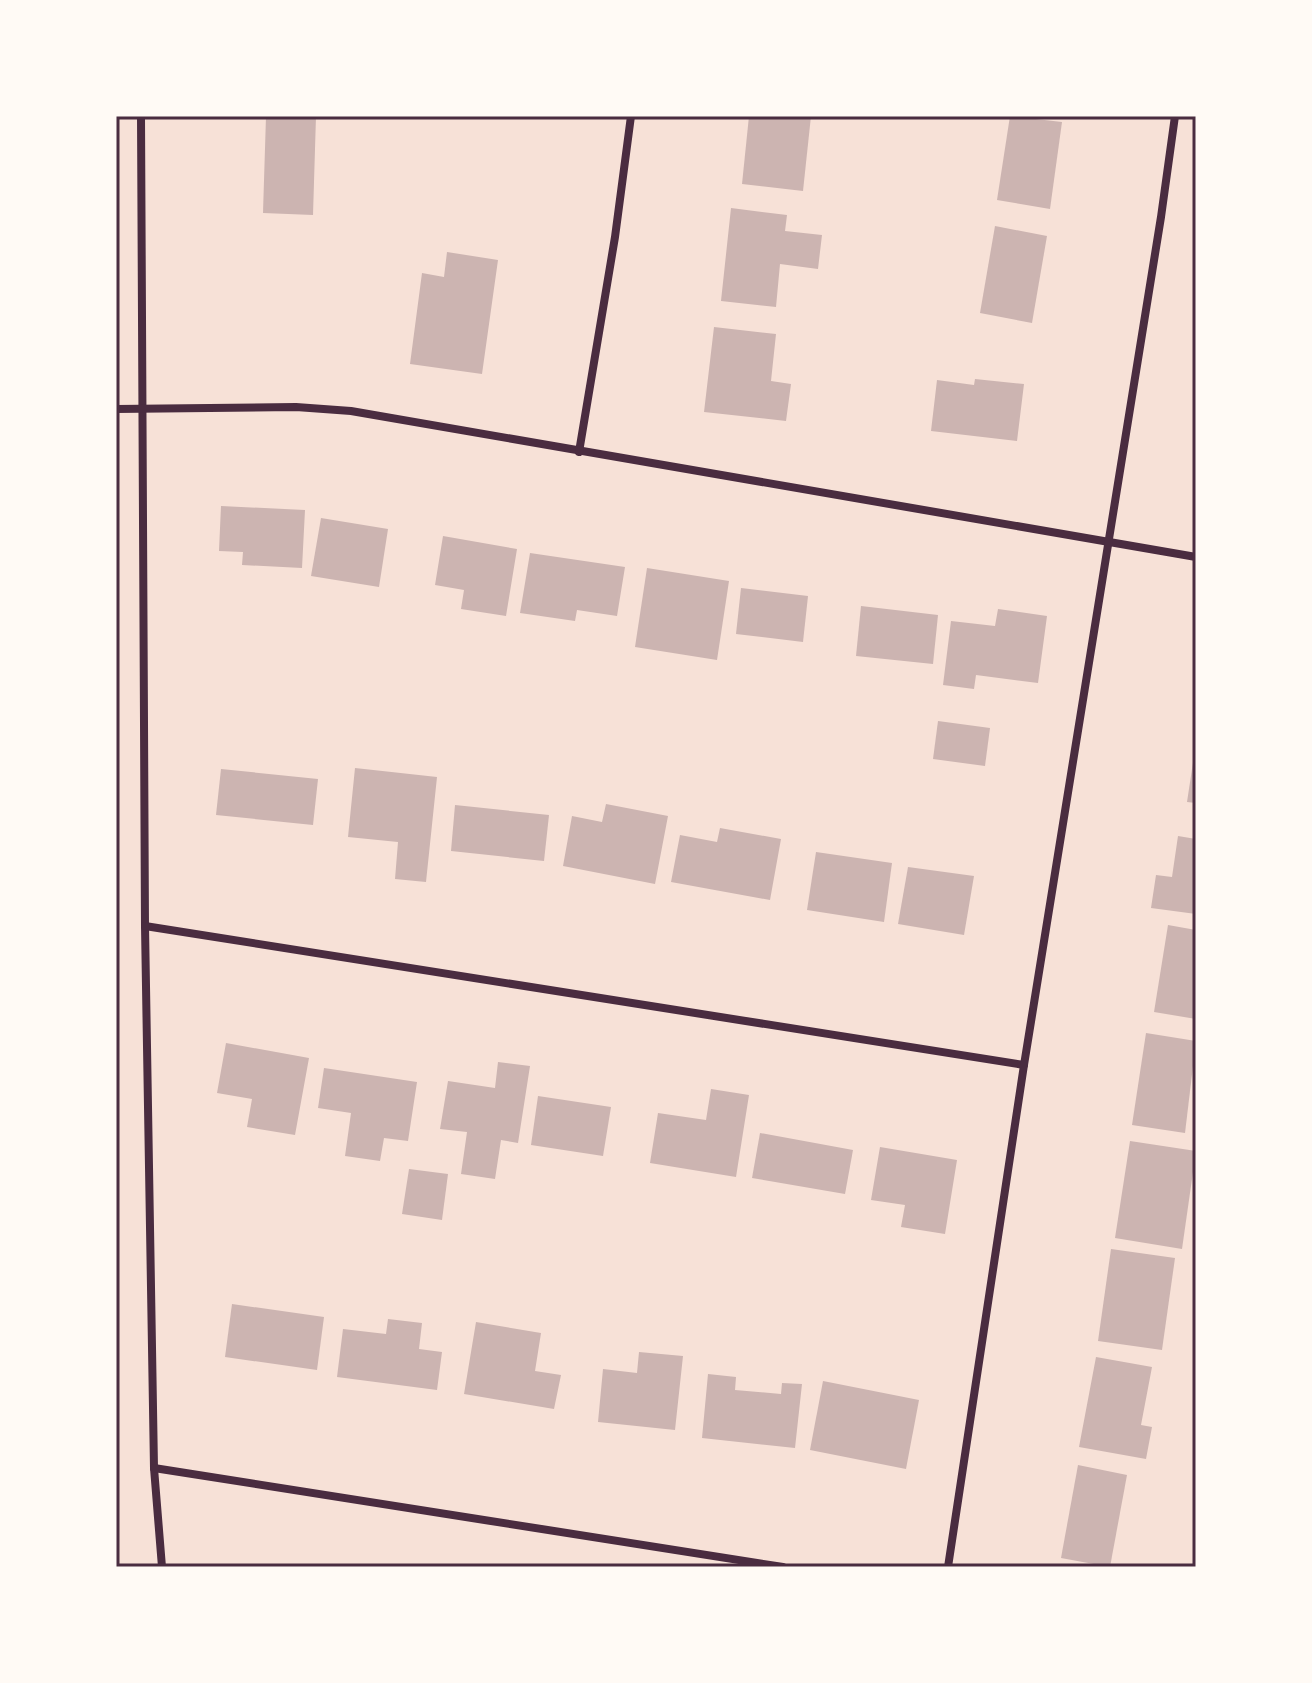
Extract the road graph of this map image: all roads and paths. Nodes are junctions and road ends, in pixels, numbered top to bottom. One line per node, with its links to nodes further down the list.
1 (141, 116): 5 (street)
2 (631, 116): 6 (street)
3 (1175, 116): 7 (street)
4 (116, 409): 5 (street)
5 (144, 409): 6 (street); 9 (street)
6 (579, 452): 7 (street)
7 (1108, 543): 8 (street); 10 (street)
8 (1196, 557)
9 (145, 926): 10 (street); 11 (street)
10 (1024, 1065): 14 (street)
11 (154, 1468): 12 (street); 13 (street)
12 (162, 1567)
13 (783, 1567)
14 (948, 1567)

